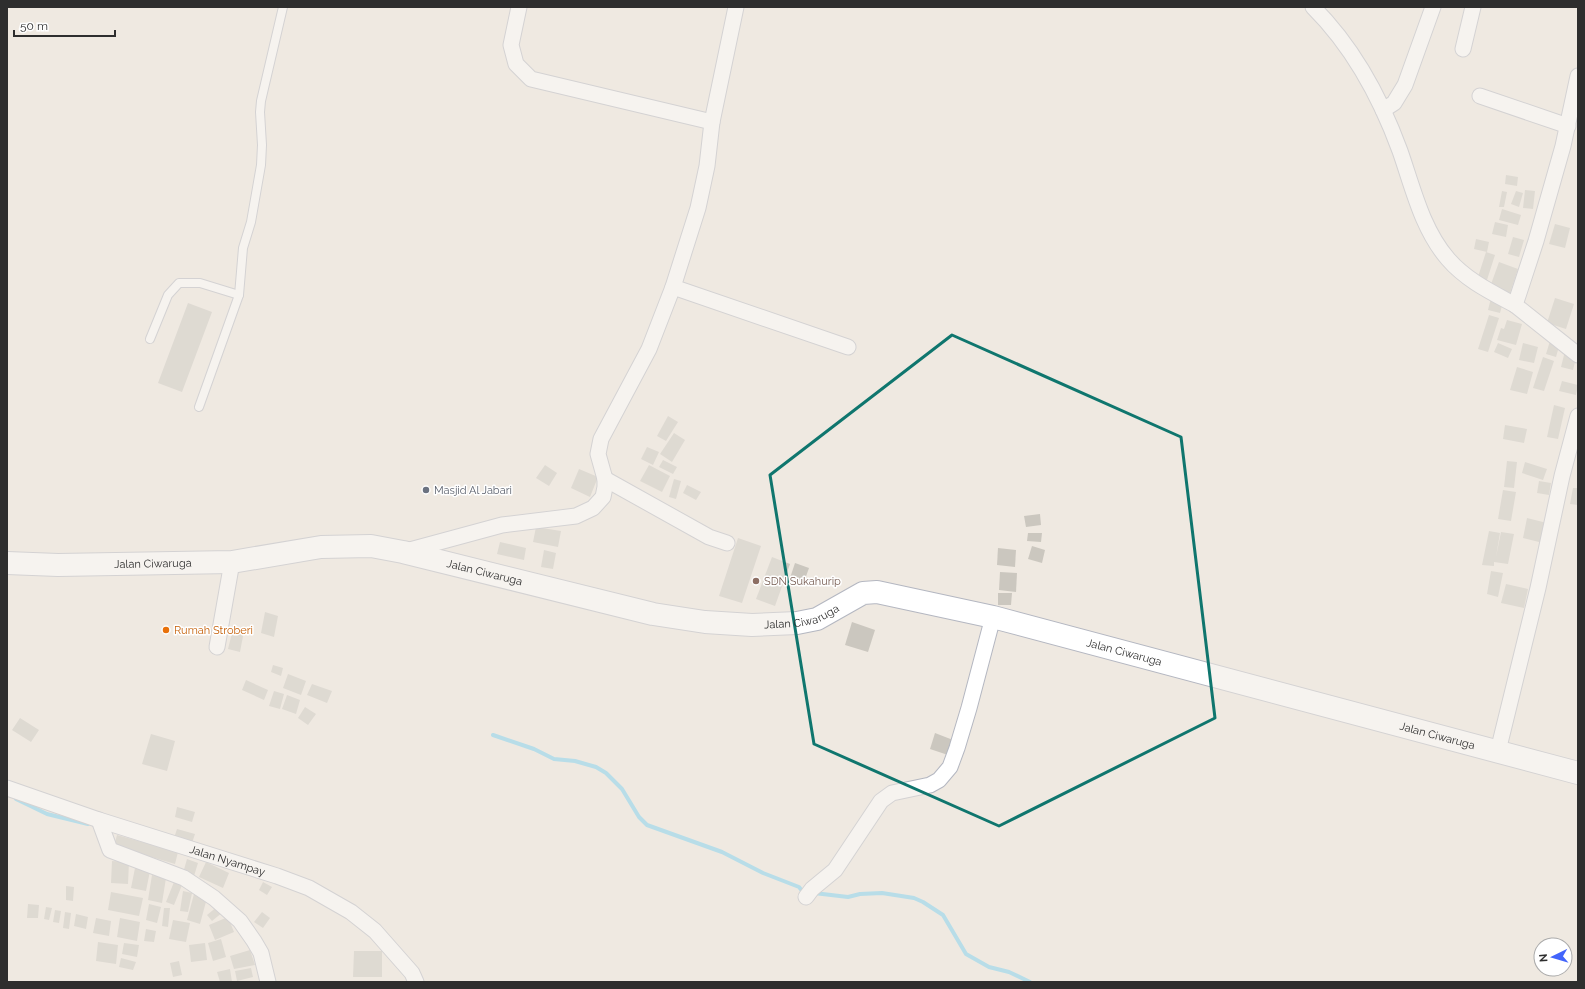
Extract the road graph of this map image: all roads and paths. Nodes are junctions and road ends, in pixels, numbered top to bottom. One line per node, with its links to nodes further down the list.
1 (283, 7): 14 (lane)
2 (518, 7): 11 (street)
3 (736, 7): 11 (street)
4 (1313, 7): 10 (street)
5 (1433, 7): 10 (street)
6 (1473, 7): 7 (street)
7 (1463, 49)
8 (1578, 76): 12 (street)
9 (1480, 96): 12 (street)
10 (1382, 110): 15 (street)
11 (712, 122): 13 (street)
12 (1568, 126): 15 (street)
13 (673, 287): 17 (street); 21 (street)
14 (239, 295): 16 (lane); 19 (lane)
15 (1515, 305): 18 (street)
16 (150, 339)
17 (848, 348)
18 (1578, 355)
19 (200, 407)
20 (1578, 416): 28 (street)
21 (605, 479): 22 (street); 23 (street)
22 (727, 543)
23 (403, 552): 24 (street, Jalan Ciwaruga); 26 (street, Jalan Ciwaruga)
24 (232, 562): 25 (street, Jalan Ciwaruga); 27 (street)
25 (7, 563)
26 (993, 617): 28 (street, Jalan Ciwaruga); 32 (street)
27 (217, 647)
28 (1498, 751): 29 (street, Jalan Ciwaruga)
29 (1578, 773)
30 (7, 788): 31 (street, Jalan Nyampay)
31 (100, 820): 33 (street); 34 (street, Jalan Nyampay)
32 (806, 897)
33 (268, 982)
34 (416, 982)

